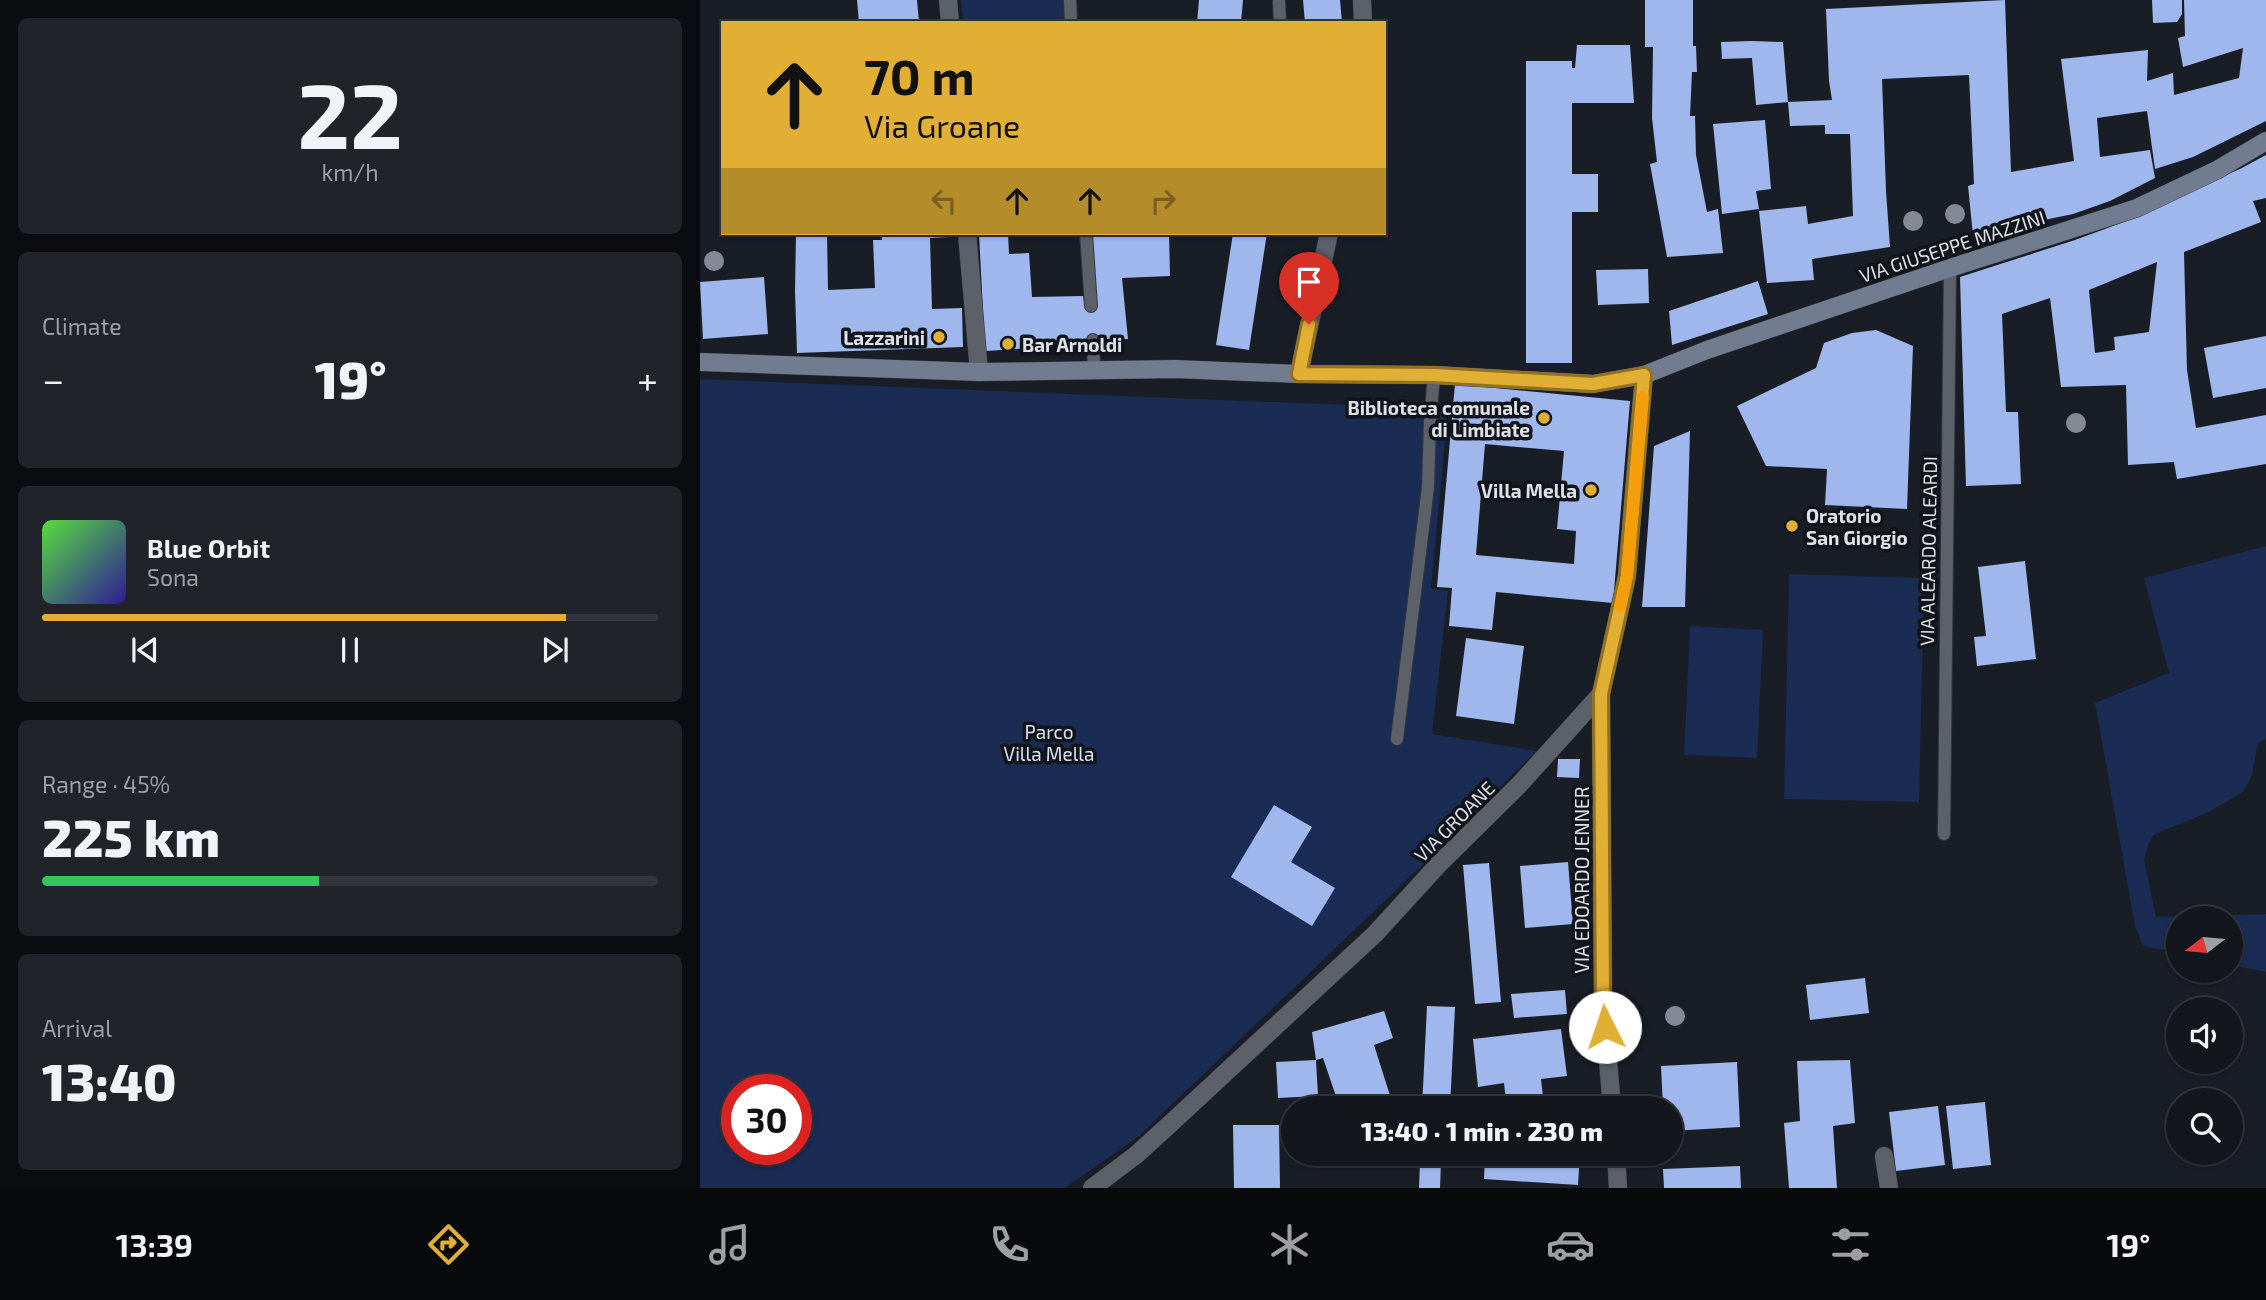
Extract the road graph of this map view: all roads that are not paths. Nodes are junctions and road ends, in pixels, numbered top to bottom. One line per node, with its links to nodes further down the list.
1 (948, 0): 5 (street)
2 (1070, 0): 6 (lane)
3 (1362, 0): 8 (street)
4 (1279, 2): 7 (lane)
5 (950, 21)
6 (1071, 21)
7 (1280, 21)
8 (1363, 21)
9 (2266, 141): 13 (street, VIA GIUSEPPE MAZZINI)
10 (967, 235): 18 (street)
11 (1086, 235): 14 (lane)
12 (1329, 235): 19 (street)
13 (1950, 268): 21 (street, VIA GIUSEPPE MAZZINI); 24 (lane, VIA ALEARDO ALEARDI)
14 (1091, 306)
15 (1093, 340): 17 (lane)
16 (700, 362): 18 (street, VIA GIUSEPPE MAZZINI)
17 (1094, 370): 18 (street, VIA GIUSEPPE MAZZINI); 19 (street, VIA GIUSEPPE MAZZINI)
18 (979, 372)
19 (1299, 374): 20 (street, VIA GIUSEPPE MAZZINI)
20 (1434, 375): 21 (street, VIA GIUSEPPE MAZZINI); 23 (lane)
21 (1644, 375): 22 (street, VIA GROANE)
22 (1601, 694): 25 (street, VIA EDOARDO JENNER); 28 (street, VIA GROANE)
23 (1397, 739)
24 (1944, 834)
25 (1611, 1096)
26 (1884, 1156): 30 (street)
27 (1617, 1166): 29 (street)
28 (1092, 1188)
29 (1618, 1188)
30 (1889, 1188)

